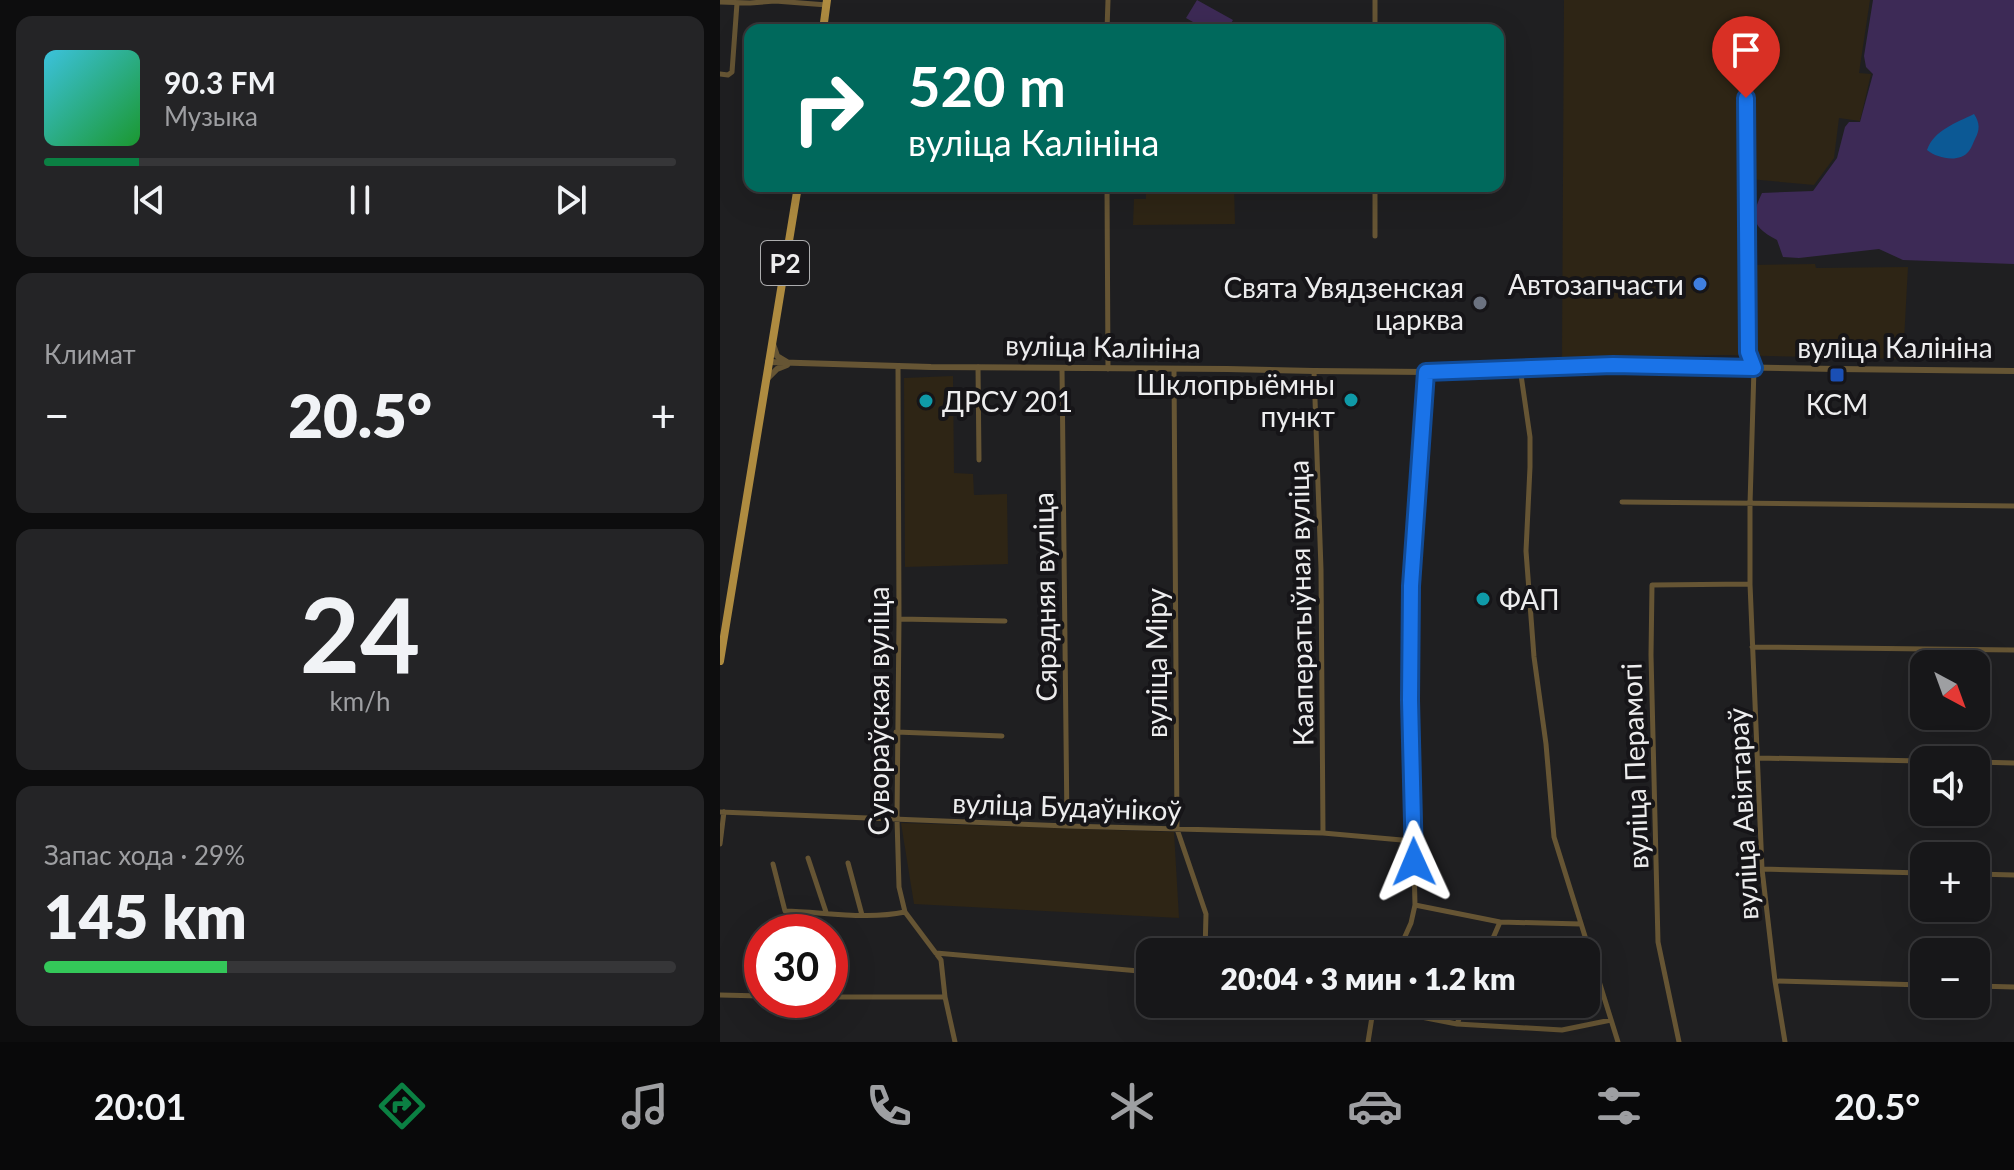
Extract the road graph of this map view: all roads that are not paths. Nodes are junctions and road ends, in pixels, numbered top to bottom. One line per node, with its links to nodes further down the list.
1 (1108, 0): 7 (street)
2 (1375, 0): 8 (street)
3 (720, 2): 5 (street)
4 (827, 2): 5 (street); 6 (main road)
5 (737, 3): 10 (street)
6 (824, 24)
7 (1107, 24)
8 (1375, 24)
9 (1745, 27): 22 (street, вуліца Авіятараў)
10 (720, 74)
11 (797, 192): 15 (main road, Р2)
12 (1107, 192): 23 (street)
13 (1375, 192): 14 (street)
14 (1375, 236)
15 (772, 341): 16 (main road, Р2); 17 (street)
16 (768, 362): 17 (street, вуліца Калініна); 28 (main road, Р2)
17 (794, 364): 18 (street, вуліца Калініна); 28 (street)
18 (898, 366): 19 (street, вуліца Калініна); 34 (street, Сувораўская вуліца)
19 (978, 367): 20 (street, вуліца Калініна); 29 (street)
20 (1062, 368): 23 (street, вуліца Калініна); 47 (street, Сярэдняя вуліца)
21 (1520, 368): 22 (street, вуліца Калініна); 27 (street, вуліца Калініна); 64 (street)
22 (1754, 368): 26 (street, вуліца Калініна); 31 (street, вуліца Авіятараў)
23 (1108, 369): 24 (street, вуліца Калініна)
24 (1174, 369): 25 (street, вуліца Калініна); 48 (street, вуліца Міру)
25 (1314, 371): 27 (street, вуліца Калініна); 49 (street, Кааператыўная вуліца)
26 (2014, 371)
27 (1426, 372): 50 (street)
28 (765, 385): 38 (main road, Р2)
29 (979, 460)
30 (1622, 502): 31 (street)
31 (1750, 504): 32 (street); 33 (street, вуліца Авіятараў)
32 (2014, 506)
33 (1750, 584): 36 (street, вуліца Авіятараў); 86 (street, вуліца Перамогі)
34 (899, 619): 35 (street); 39 (street, Сувораўская вуліца)
35 (1005, 621)
36 (1752, 647): 37 (street); 41 (street, вуліца Авіятараў)
37 (2014, 650)
38 (720, 661)
39 (896, 732): 40 (street); 46 (street, Сувораўская вуліца)
40 (1002, 736)
41 (1758, 758): 42 (street); 55 (street, вуліца Авіятараў)
42 (1910, 761)
43 (1990, 762): 44 (street)
44 (2014, 763)
45 (722, 812): 46 (street, вуліца Будаўнікоў); 51 (street)
46 (897, 819): 47 (street, вуліца Будаўнікоў); 61 (street, Сувораўская вуліца)
47 (1067, 826): 48 (street, вуліца Будаўнікоў)
48 (1177, 829): 49 (street, вуліца Будаўнікоў); 65 (street, вуліца Міру)
49 (1323, 833): 50 (street, вуліца Будаўнікоў)
50 (1413, 841): 59 (street)
51 (720, 844)
52 (808, 858): 60 (street)
53 (848, 863): 62 (street)
54 (773, 864): 60 (street)
55 (1762, 869): 56 (street); 70 (street, вуліца Авіятараў)
56 (1910, 873)
57 (1990, 874): 58 (street)
58 (2014, 875)
59 (1415, 905): 63 (street); 66 (street)
60 (826, 912): 62 (street)
61 (905, 912): 62 (street); 68 (street, Сувораўская вуліца)
62 (862, 915)
63 (1500, 922): 64 (street); 67 (street)
64 (1581, 924): 81 (street)
65 (1205, 938)
66 (1404, 938)
67 (1493, 938)
68 (935, 953): 69 (street); 77 (street, Сувораўская вуліца)
69 (1136, 971)
70 (1775, 981): 71 (street); 87 (street, вуліца Авіятараў)
71 (1910, 985)
72 (1990, 986): 73 (street)
73 (2014, 987)
74 (720, 995): 75 (street)
75 (744, 996)
76 (848, 997): 77 (street)
77 (945, 997): 83 (street, Сувораўская вуліца)
78 (1372, 1018): 84 (street)
79 (1426, 1018): 82 (street)
80 (1459, 1018): 82 (street)
81 (1611, 1020): 82 (street); 85 (street)
82 (1457, 1024)
83 (955, 1042)
84 (1368, 1042)
85 (1618, 1042)
86 (1679, 1042)
87 (1785, 1042)

